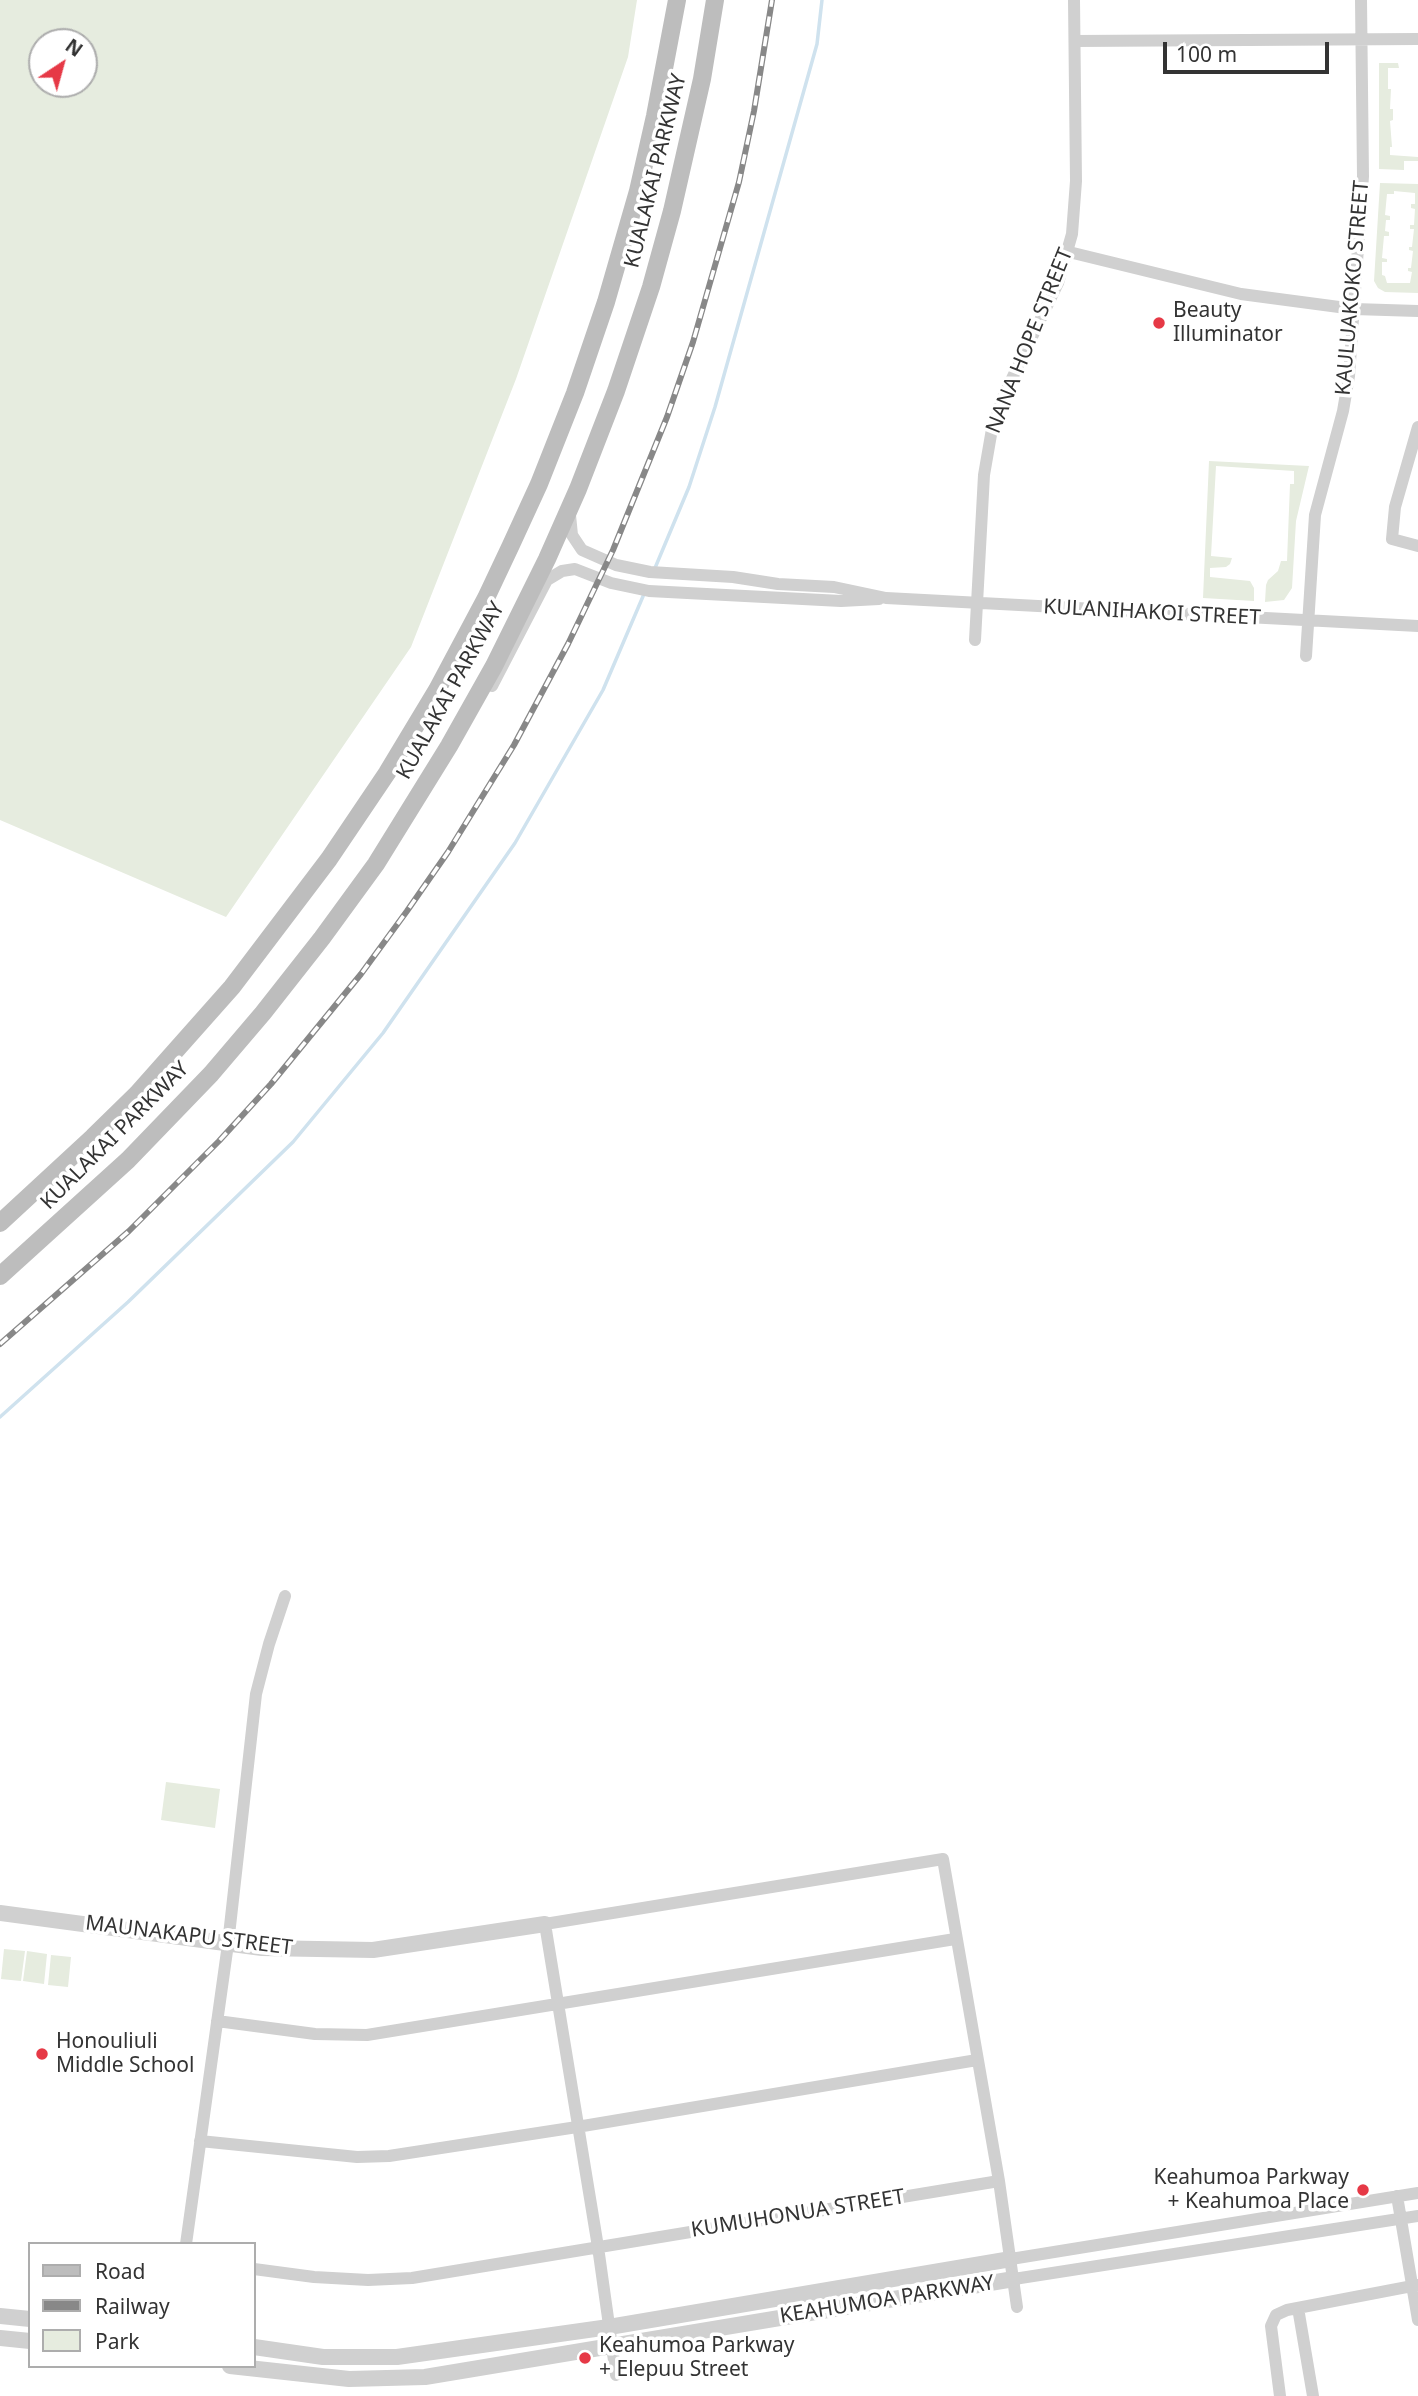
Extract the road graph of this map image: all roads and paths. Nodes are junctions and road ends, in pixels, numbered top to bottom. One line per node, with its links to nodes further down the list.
1 (677, 0): 21 (main road, KUALAKAI PARKWAY)
2 (715, 0): 12 (main road, KUALAKAI PARKWAY)
3 (1074, 0): 7 (street, NANA HOPE STREET)
4 (1362, 0): 6 (street, KAULUAKOKO STREET)
5 (1418, 39): 6 (street)
6 (1362, 40): 7 (street); 9 (street, KAULUAKOKO STREET)
7 (1074, 41): 8 (street, NANA HOPE STREET)
8 (1069, 252): 9 (street); 15 (street, NANA HOPE STREET)
9 (1354, 309): 10 (street); 16 (street, KAULUAKOKO STREET)
10 (1418, 311)
11 (1418, 427): 13 (street)
12 (575, 497): 14 (street, KULANIHAKOI STREET); 20 (main road, KUALAKAI PARKWAY)
13 (1418, 546)
14 (886, 598): 15 (street, KULANIHAKOI STREET); 20 (street, KULANIHAKOI STREET)
15 (978, 603): 16 (street, KULANIHAKOI STREET); 18 (street, NANA HOPE STREET)
16 (1308, 621): 17 (street, KULANIHAKOI STREET); 19 (street, KAULUAKOKO STREET)
17 (1418, 626)
18 (975, 640)
19 (1306, 656)
20 (445, 753): 22 (main road, KUALAKAI PARKWAY)
21 (0, 1223)
22 (0, 1276)
23 (285, 1596): 27 (street)
24 (0, 1913): 27 (street, MAUNAKAPU STREET)
25 (545, 1924): 26 (street); 27 (street, MAUNAKAPU STREET); 28 (street)
26 (955, 1938): 28 (street); 30 (street)
27 (228, 1944): 29 (street)
28 (557, 2004): 29 (street); 31 (street)
29 (217, 2021): 32 (street)
30 (977, 2060): 31 (street); 33 (street)
31 (577, 2127): 32 (street); 39 (street)
32 (200, 2141): 38 (street)
33 (999, 2181): 39 (street, KUMUHONUA STREET); 40 (street)
34 (1418, 2193): 35 (street, KEAHUMOA PARKWAY)
35 (1397, 2196): 37 (street); 40 (street, KEAHUMOA PARKWAY)
36 (1418, 2216): 37 (street, KEAHUMOA PARKWAY)
37 (1401, 2218): 42 (street, KEAHUMOA PARKWAY); 43 (street)
38 (186, 2242)
39 (598, 2247): 41 (street, KUMUHONUA STREET); 49 (street)
40 (1011, 2259): 42 (street); 49 (street, KEAHUMOA PARKWAY)
41 (256, 2269)
42 (1014, 2279): 44 (street); 52 (street, KEAHUMOA PARKWAY)
43 (1415, 2286): 45 (street); 48 (street)
44 (1017, 2308)
45 (1298, 2308): 56 (street); 57 (street)
46 (0, 2316): 47 (street)
47 (28, 2319)
48 (1418, 2320)
49 (609, 2327): 52 (street); 53 (street, KEAHUMOA PARKWAY)
50 (0, 2338): 51 (street)
51 (28, 2341)
52 (612, 2346): 54 (street, KEAHUMOA PARKWAY); 55 (street)
53 (256, 2347)
54 (248, 2368)
55 (616, 2375)
56 (1280, 2396)
57 (1313, 2396)

